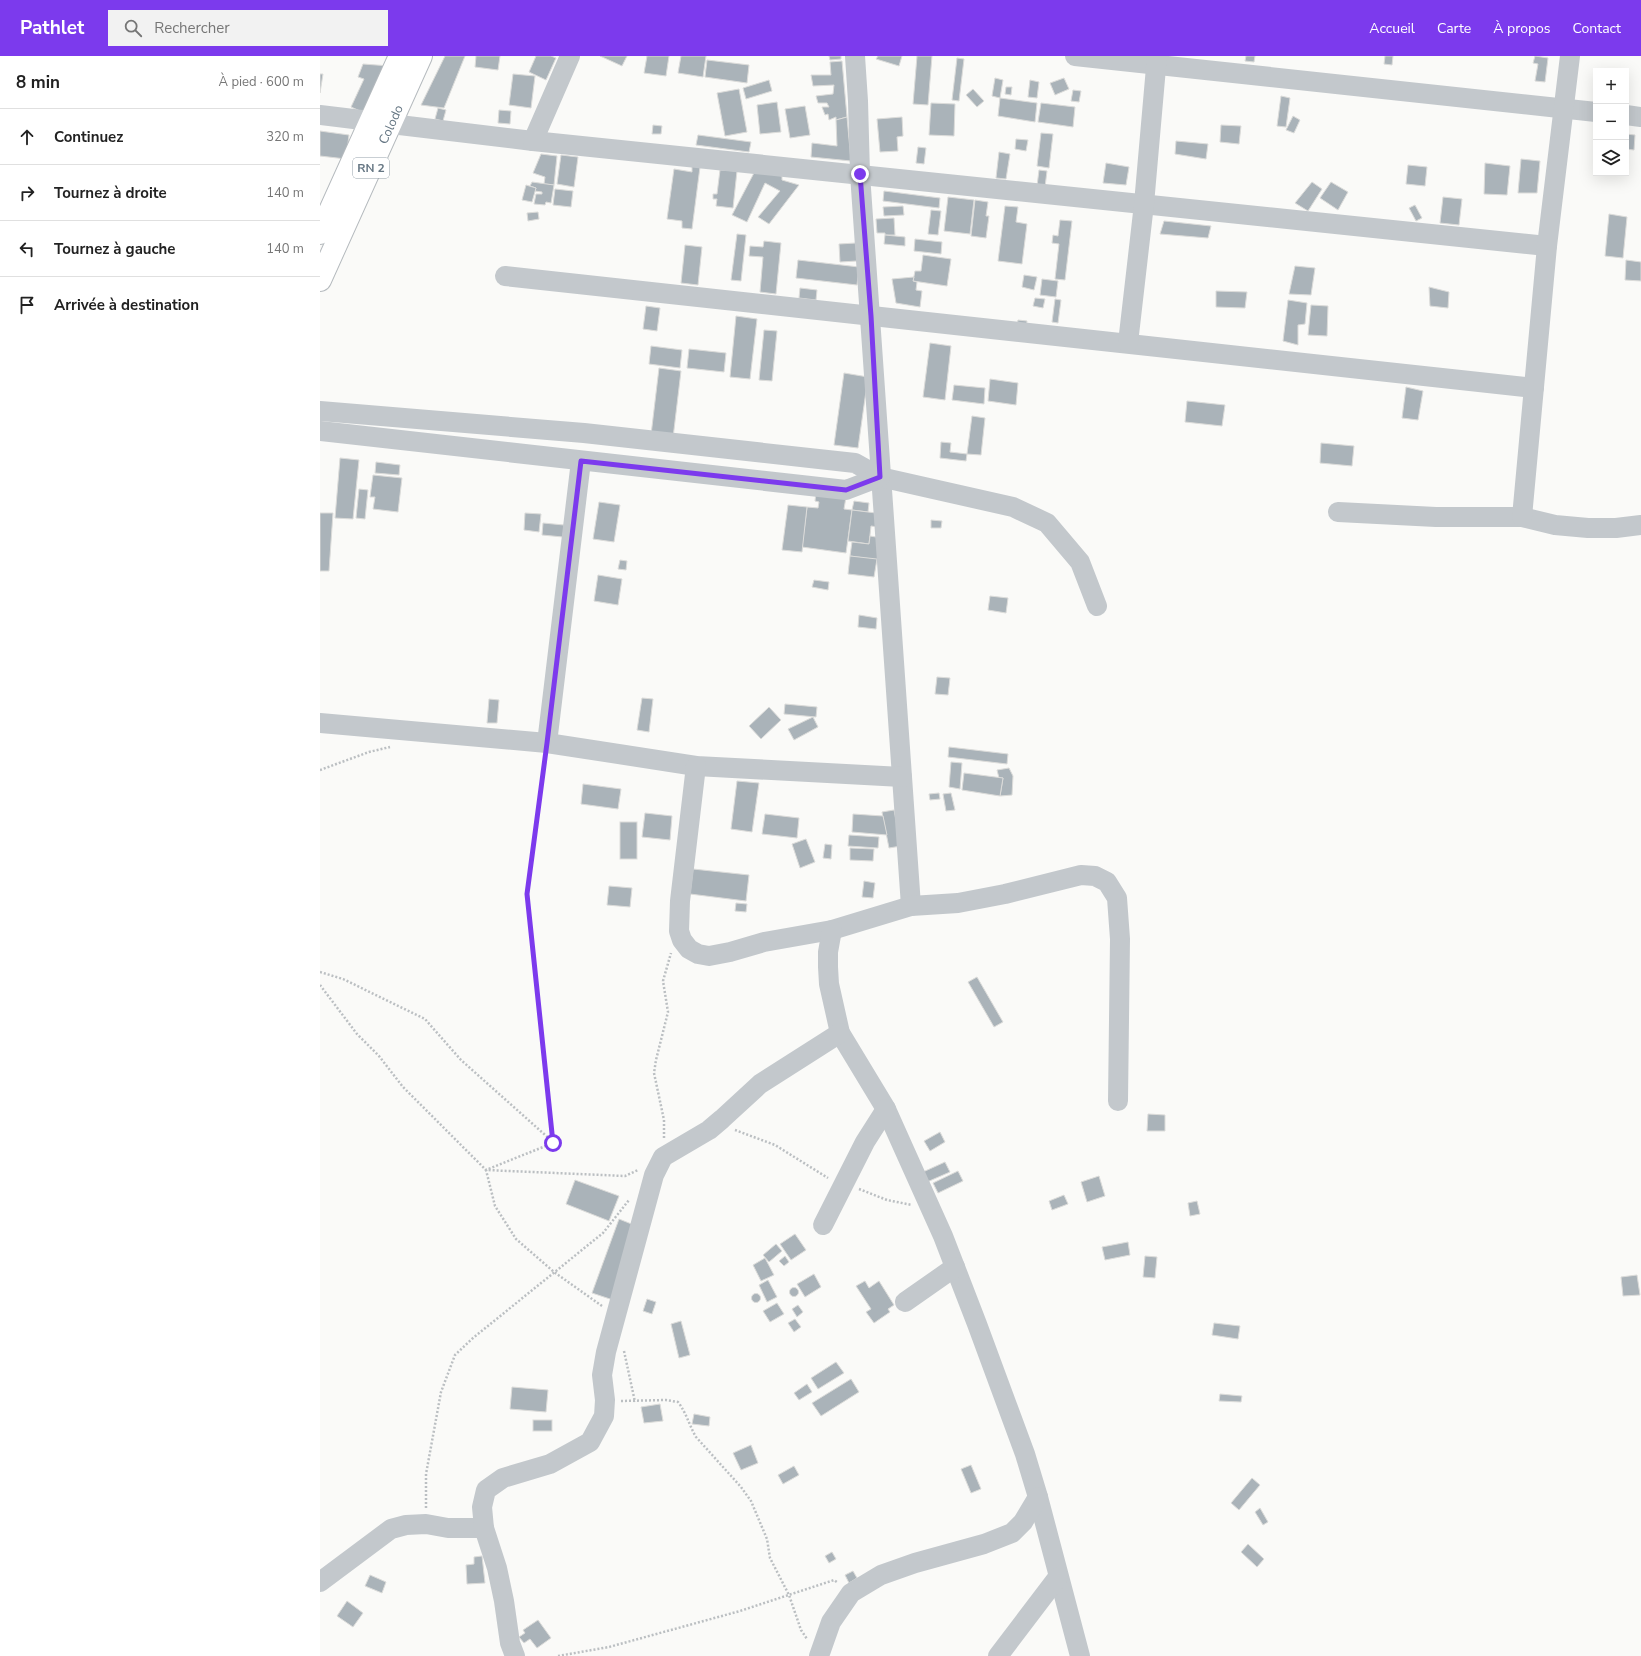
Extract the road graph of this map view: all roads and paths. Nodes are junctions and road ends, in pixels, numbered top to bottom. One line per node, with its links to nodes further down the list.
1 (400, 56): 13 (main road, Colodo / RN 2)
2 (421, 56): 13 (main road, Colodo / RN 2)
3 (570, 56): 14 (street)
4 (855, 56): 15 (street)
5 (1075, 56): 7 (street)
6 (1570, 56): 8 (street)
7 (1156, 60): 8 (street); 16 (street)
8 (1563, 109): 9 (street); 18 (street)
9 (1593, 112)
10 (320, 115): 13 (street)
11 (1629, 115): 12 (street)
12 (1641, 117)
13 (380, 123): 14 (street); 17 (main road, Colodo / RN 2); 20 (main road, Colodo / RN 2)
14 (533, 141): 15 (street)
15 (860, 174): 16 (street); 21 (street)
16 (1144, 204): 18 (street); 22 (street)
17 (320, 233)
18 (1547, 246): 23 (street)
19 (505, 276): 21 (street)
20 (320, 280)
21 (871, 316): 22 (street); 27 (street)
22 (1128, 343): 23 (street)
23 (1534, 388): 29 (street)
24 (320, 411): 27 (street)
25 (320, 431): 26 (street)
26 (581, 461): 27 (street); 33 (street)
27 (880, 477): 31 (street); 35 (street)
28 (1338, 512): 29 (street)
29 (1522, 517): 30 (street)
30 (1641, 525)
31 (1097, 606)
32 (320, 722): 33 (street)
33 (547, 743): 34 (street); 44 (path)
34 (696, 766): 35 (street); 38 (street)
35 (902, 777): 36 (street)
36 (910, 906): 37 (street); 42 (street)
37 (832, 930): 38 (street); 41 (street)
38 (679, 931): 45 (path)
39 (320, 972): 44 (path)
40 (320, 985): 46 (path)
41 (840, 1033): 43 (street); 45 (street)
42 (1118, 1101)
43 (886, 1109): 48 (street); 49 (street)
44 (553, 1143): 46 (path)
45 (662, 1157): 46 (path); 52 (street)
46 (486, 1170): 50 (path)
47 (630, 1198): 50 (path)
48 (823, 1225)
49 (955, 1267): 51 (street); 56 (street)
50 (554, 1272): 52 (path); 57 (path)
51 (905, 1302)
52 (616, 1317): 54 (street)
53 (623, 1348): 55 (path)
54 (605, 1400): 55 (path); 58 (street)
55 (635, 1402): 62 (path)
56 (1038, 1497): 59 (street); 61 (street)
57 (426, 1524): 58 (street); 60 (street)
58 (484, 1528): 63 (street)
59 (1058, 1577): 66 (street); 67 (street)
60 (320, 1582)
61 (851, 1593): 62 (path); 65 (street)
62 (789, 1595): 64 (path); 65 (path)
63 (515, 1656)
64 (558, 1656)
65 (819, 1656)
66 (998, 1656)
67 (1080, 1656)

